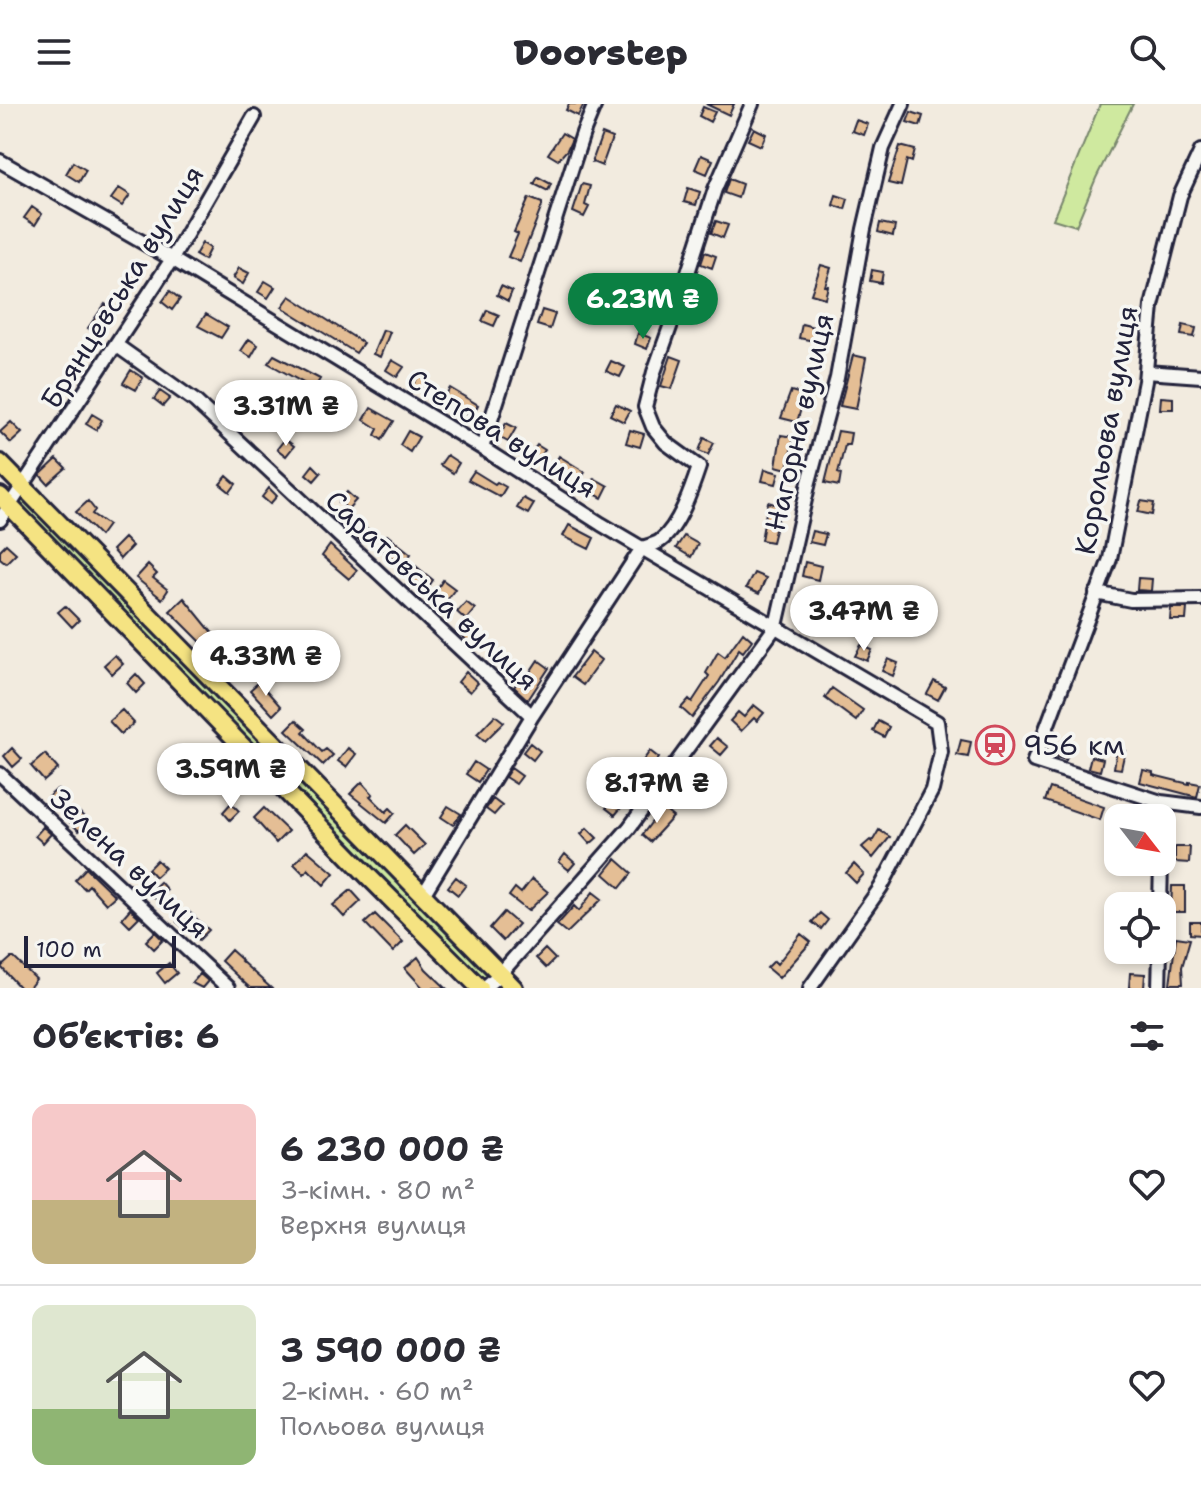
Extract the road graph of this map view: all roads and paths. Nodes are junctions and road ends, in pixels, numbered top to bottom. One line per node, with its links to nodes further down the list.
1 (595, 104): 11 (street)
2 (752, 104): 15 (street)
3 (903, 104): 18 (street, Нагорна вулиця)
4 (254, 117): 7 (street, Брянцевська вулиця)
5 (1201, 151): 9 (street, Корольова вулиця)
6 (0, 161): 7 (street, Степова вулиця)
7 (172, 259): 8 (street, Брянцевська вулиця); 11 (street, Степова вулиця)
8 (116, 345): 13 (street, Брянцевська вулиця); 19 (street, Саратовська вулиця)
9 (1146, 372): 10 (street); 16 (street, Корольова вулиця)
10 (1201, 376)
11 (482, 448): 15 (street, Степова вулиця)
12 (0, 463): 13 (main road)
13 (23, 486): 14 (street, Брянцевська вулиця); 23 (main road)
14 (3, 507): 27 (main road)
15 (642, 548): 18 (street, Степова вулиця); 19 (street)
16 (1096, 593): 17 (street); 21 (street, Корольова вулиця)
17 (1201, 599)
18 (776, 626): 25 (street, Нагорна вулиця); 29 (street, Степова вулиця)
19 (532, 716): 23 (street)
20 (0, 774): 26 (street, Зелена вулиця)
21 (1161, 802): 22 (street)
22 (1201, 807)
23 (423, 895): 25 (main road)
24 (1160, 964): 30 (street)
25 (500, 974): 27 (street, Нагорна вулиця); 28 (main road)
26 (228, 988)
27 (482, 988)
28 (514, 988)
29 (810, 988)
30 (1159, 988)

